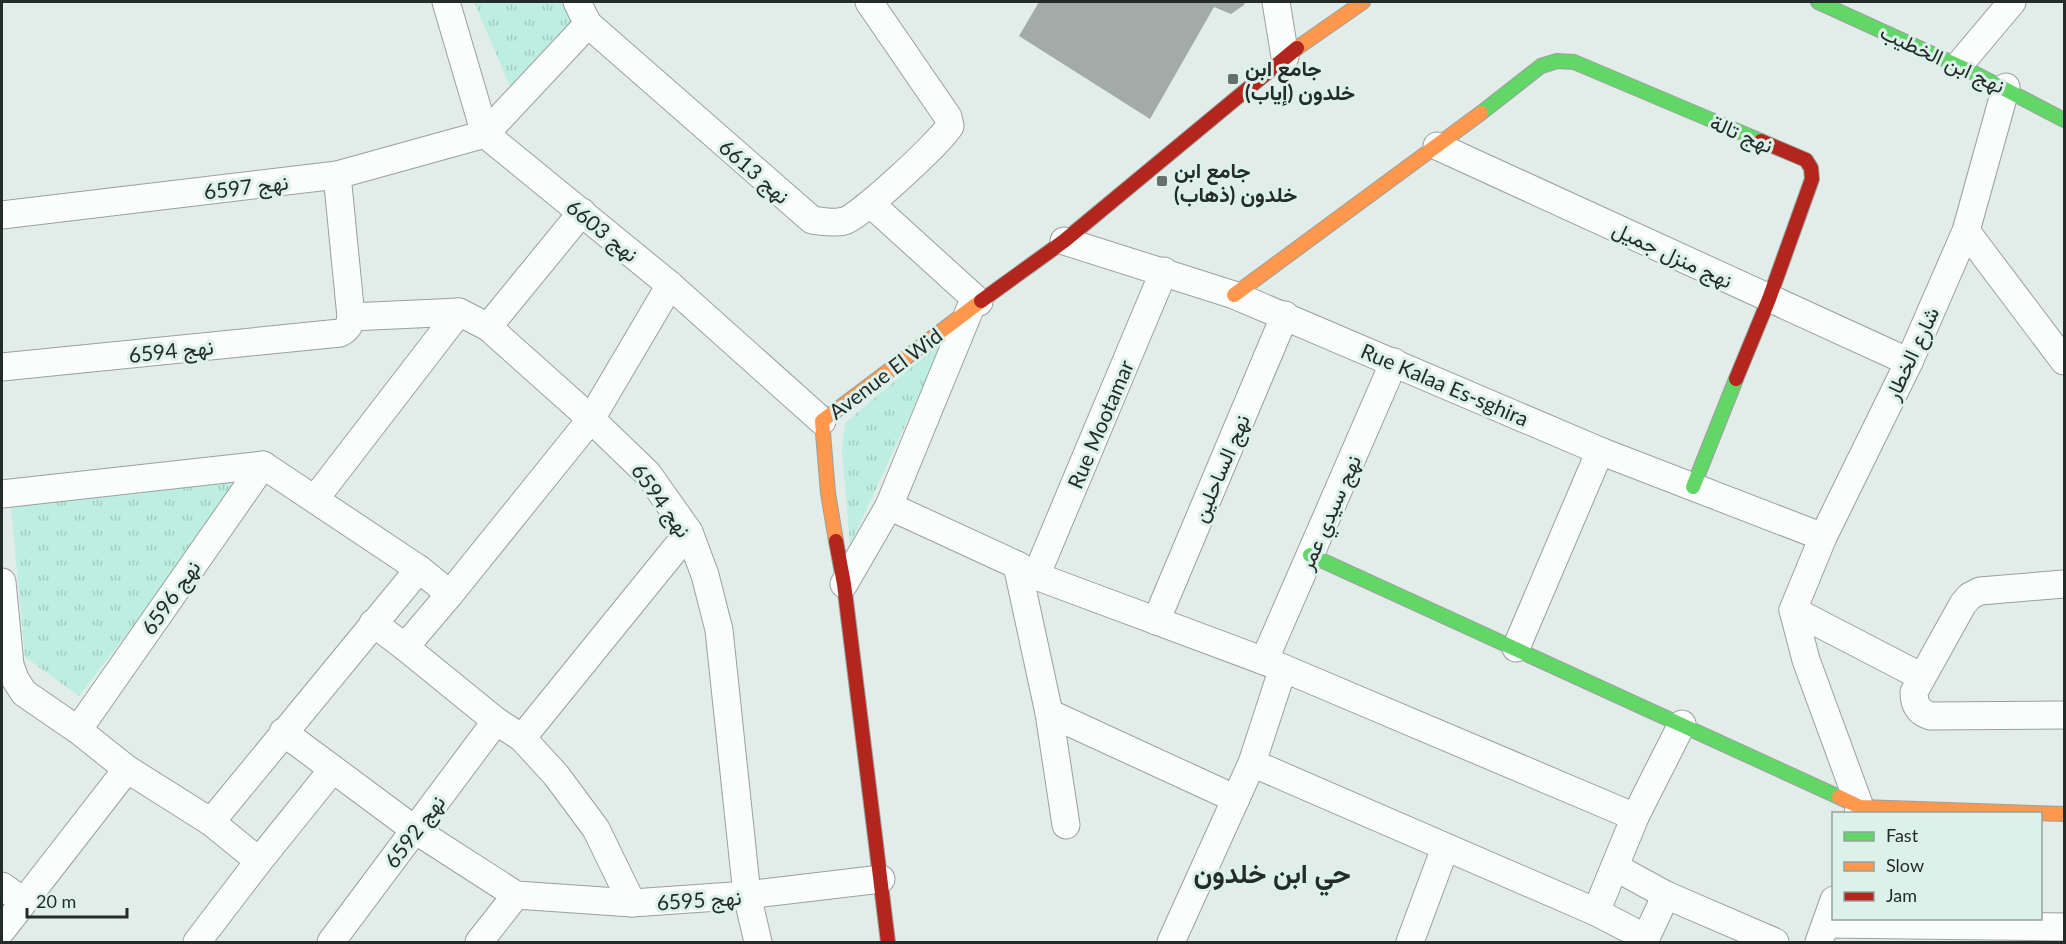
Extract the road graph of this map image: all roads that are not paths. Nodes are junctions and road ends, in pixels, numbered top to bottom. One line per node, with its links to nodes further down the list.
1 (446, 2): 12 (street)
2 (1276, 2): 8 (street)
3 (1363, 2): 8 (street, Avenue El Wid)
4 (1818, 2): 9 (street, نهج ابن الخطيب)
5 (2012, 2): 9 (street)
6 (882, 6): 15 (street, نهج 6613)
7 (583, 13): 12 (street); 15 (street, نهج 6613)
8 (1285, 57): 19 (street, Avenue El Wid)
9 (1959, 65): 10 (street, نهج ابن الخطيب)
10 (2006, 87): 11 (street, نهج ابن الخطيب); 18 (street, شارع الخطار)
11 (2064, 120)
12 (485, 134): 14 (street, نهج 6597); 16 (street, نهج 6603)
13 (1437, 146): 22 (street); 23 (street, نهج منزل جميل); 23 (street, نهج تالة)
14 (337, 175): 17 (street, نهج 6597); 27 (street)
15 (871, 204): 24 (street)
16 (582, 212): 21 (street, نهج 6603); 28 (street)
17 (2, 215)
18 (1966, 231): 29 (street); 31 (street, شارع الخطار)
19 (1064, 241): 20 (street, Rue Kalaa Es-sghira); 24 (street, Avenue El Wid)
20 (1164, 271): 22 (street, Rue Kalaa Es-sghira); 45 (street, Rue Mootamar)
21 (670, 285): 33 (street); 34 (street, نهج 6603)
22 (1234, 295): 26 (street, Rue Kalaa Es-sghira)
23 (1769, 299): 31 (street, نهج منزل جميل); 37 (street, نهج تالة)
24 (974, 306): 34 (street, Avenue El Wid); 40 (street)
25 (459, 312): 27 (street, نهج 6594); 28 (street, نهج 6594); 39 (street)
26 (1285, 315): 30 (street, Rue Kalaa Es-sghira); 51 (street, نهج الساحلين)
27 (345, 325): 32 (street, نهج 6594)
28 (488, 327): 33 (street, نهج 6594)
29 (2064, 361)
30 (1394, 362): 35 (street, Rue Kalaa Es-sghira); 43 (street, نهج سيدي عمر)
31 (1909, 362): 42 (street, شارع الخطار)
32 (2, 367)
33 (591, 419): 41 (street, نهج 6594); 49 (street)
34 (822, 420): 47 (street, Avenue El Wid)
35 (1600, 451): 37 (street, Rue Kalaa Es-sghira); 54 (street)
36 (263, 465): 38 (street); 39 (street); 61 (street, نهج 6596)
37 (1693, 487): 42 (street, Rue Kalaa Es-sghira)
38 (2, 494)
39 (315, 499): 44 (street)
40 (889, 506): 45 (street); 47 (street)
41 (689, 532): 63 (street); 82 (street, نهج 6594)
42 (1823, 537): 50 (street, شارع الخطار)
43 (1310, 555): 54 (street); 55 (street, نهج سيدي عمر)
44 (419, 569): 49 (street); 52 (street)
45 (1027, 570): 51 (street); 57 (street)
46 (2, 582): 61 (street)
47 (844, 584): 79 (street, Avenue El Wid)
48 (2064, 584): 56 (street)
49 (450, 594): 53 (street)
50 (1793, 610): 56 (street); 68 (street)
51 (1156, 621): 55 (street)
52 (373, 623): 53 (street); 62 (street)
53 (405, 647): 59 (street)
54 (1516, 648): 60 (street)
55 (1273, 665): 64 (street, نهج سيدي عمر); 72 (street)
56 (1922, 677): 58 (street)
57 (1049, 714): 67 (street); 74 (street)
58 (2064, 715)
59 (496, 721): 63 (street); 75 (street, نهج 6592)
60 (1683, 724): 68 (street); 72 (street)
61 (78, 730): 65 (street)
62 (283, 732): 66 (street); 73 (street)
63 (522, 738): 84 (street)
64 (1252, 763): 67 (street, نهج سيدي عمر); 76 (street)
65 (127, 768): 73 (street); 80 (street)
66 (333, 769): 75 (street); 77 (street)
67 (1236, 799): 95 (street, نهج سيدي عمر)
68 (1859, 810): 69 (street)
69 (1962, 812)
70 (2042, 814): 71 (street)
71 (2064, 814)
72 (1635, 817): 78 (street)
73 (211, 822): 77 (street)
74 (1066, 825)
75 (415, 830): 81 (street); 91 (street, نهج 6592)
76 (1445, 848): 85 (street); 96 (street)
77 (259, 861): 90 (street)
78 (1615, 867): 83 (street); 85 (street)
79 (881, 879): 82 (street, نهج 6595); 94 (street, Avenue El Wid)
80 (12, 893): 88 (street)
81 (516, 895): 84 (street, نهج 6595); 92 (street)
82 (747, 895): 84 (street, نهج 6595); 93 (street, نهج 6594)
83 (1666, 895): 89 (street); 97 (street)
84 (632, 903)
85 (1596, 912): 89 (street)
86 (1826, 922): 87 (street)
87 (2064, 927)
88 (2, 930)
89 (1645, 940)
90 (197, 942)
91 (331, 942)
92 (479, 942)
93 (758, 942)
94 (888, 942)
95 (1171, 942)
96 (1410, 942)
97 (1775, 942)

